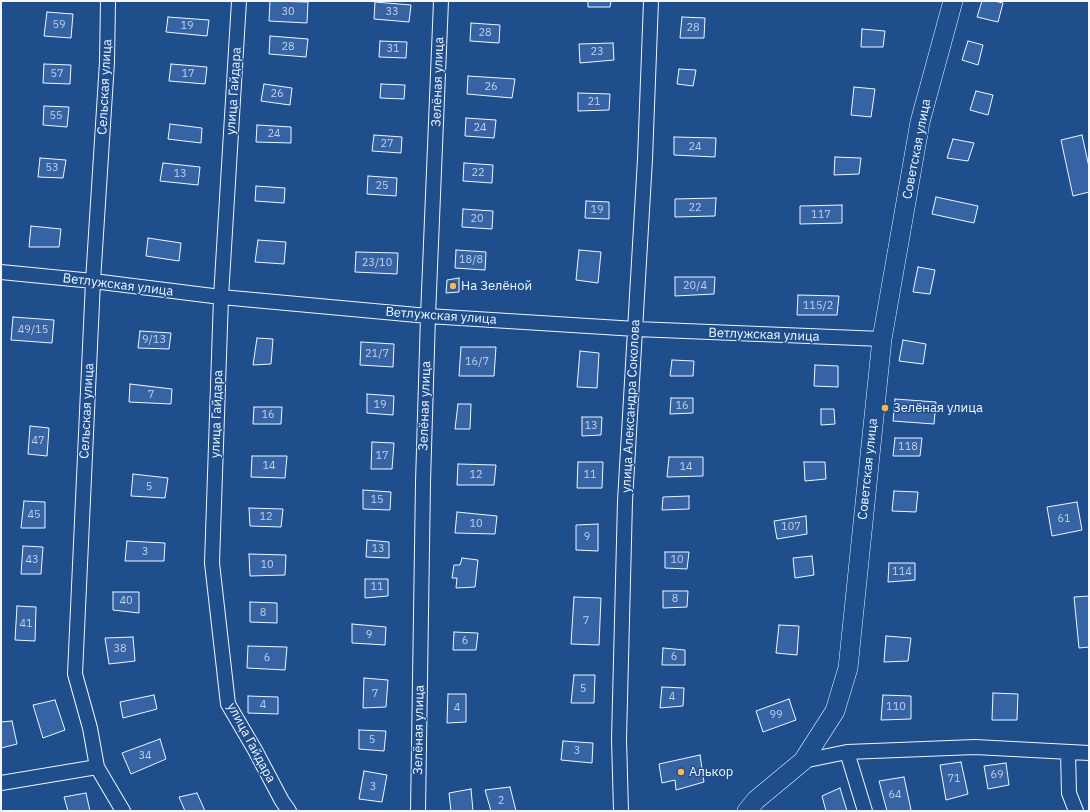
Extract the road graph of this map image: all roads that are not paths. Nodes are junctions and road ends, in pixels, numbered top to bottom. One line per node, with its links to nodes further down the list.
1 (108, 1): 7 (street, Сельская улица)
2 (240, 1): 8 (street, улица Гайдара)
3 (441, 1): 9 (street, Зелёная улица)
4 (651, 1): 10 (street, улица Александра Соколова)
5 (953, 1): 11 (street, Советская улица)
6 (1, 272): 7 (street, Ветлужская улица)
7 (93, 281): 8 (street, Ветлужская улица); 16 (street, Сельская улица)
8 (221, 297): 9 (street, Ветлужская улица); 19 (street, улица Гайдара)
9 (428, 316): 10 (street, Ветлужская улица); 20 (street, Зелёная улица)
10 (636, 329): 11 (street, Ветлужская улица); 21 (street, улица Александра Соколова)
11 (882, 339): 15 (street, Советская улица)
12 (847, 752): 13 (street); 15 (street); 23 (street)
13 (1068, 752): 14 (street); 24 (street)
14 (1089, 753)
15 (803, 761): 22 (street, Советская улица)
16 (97, 767): 17 (street); 18 (street, Сельская улица)
17 (1, 783)
18 (123, 811)
19 (289, 811)
20 (418, 811)
21 (621, 811)
22 (747, 811)
23 (865, 811)
24 (1076, 811)

